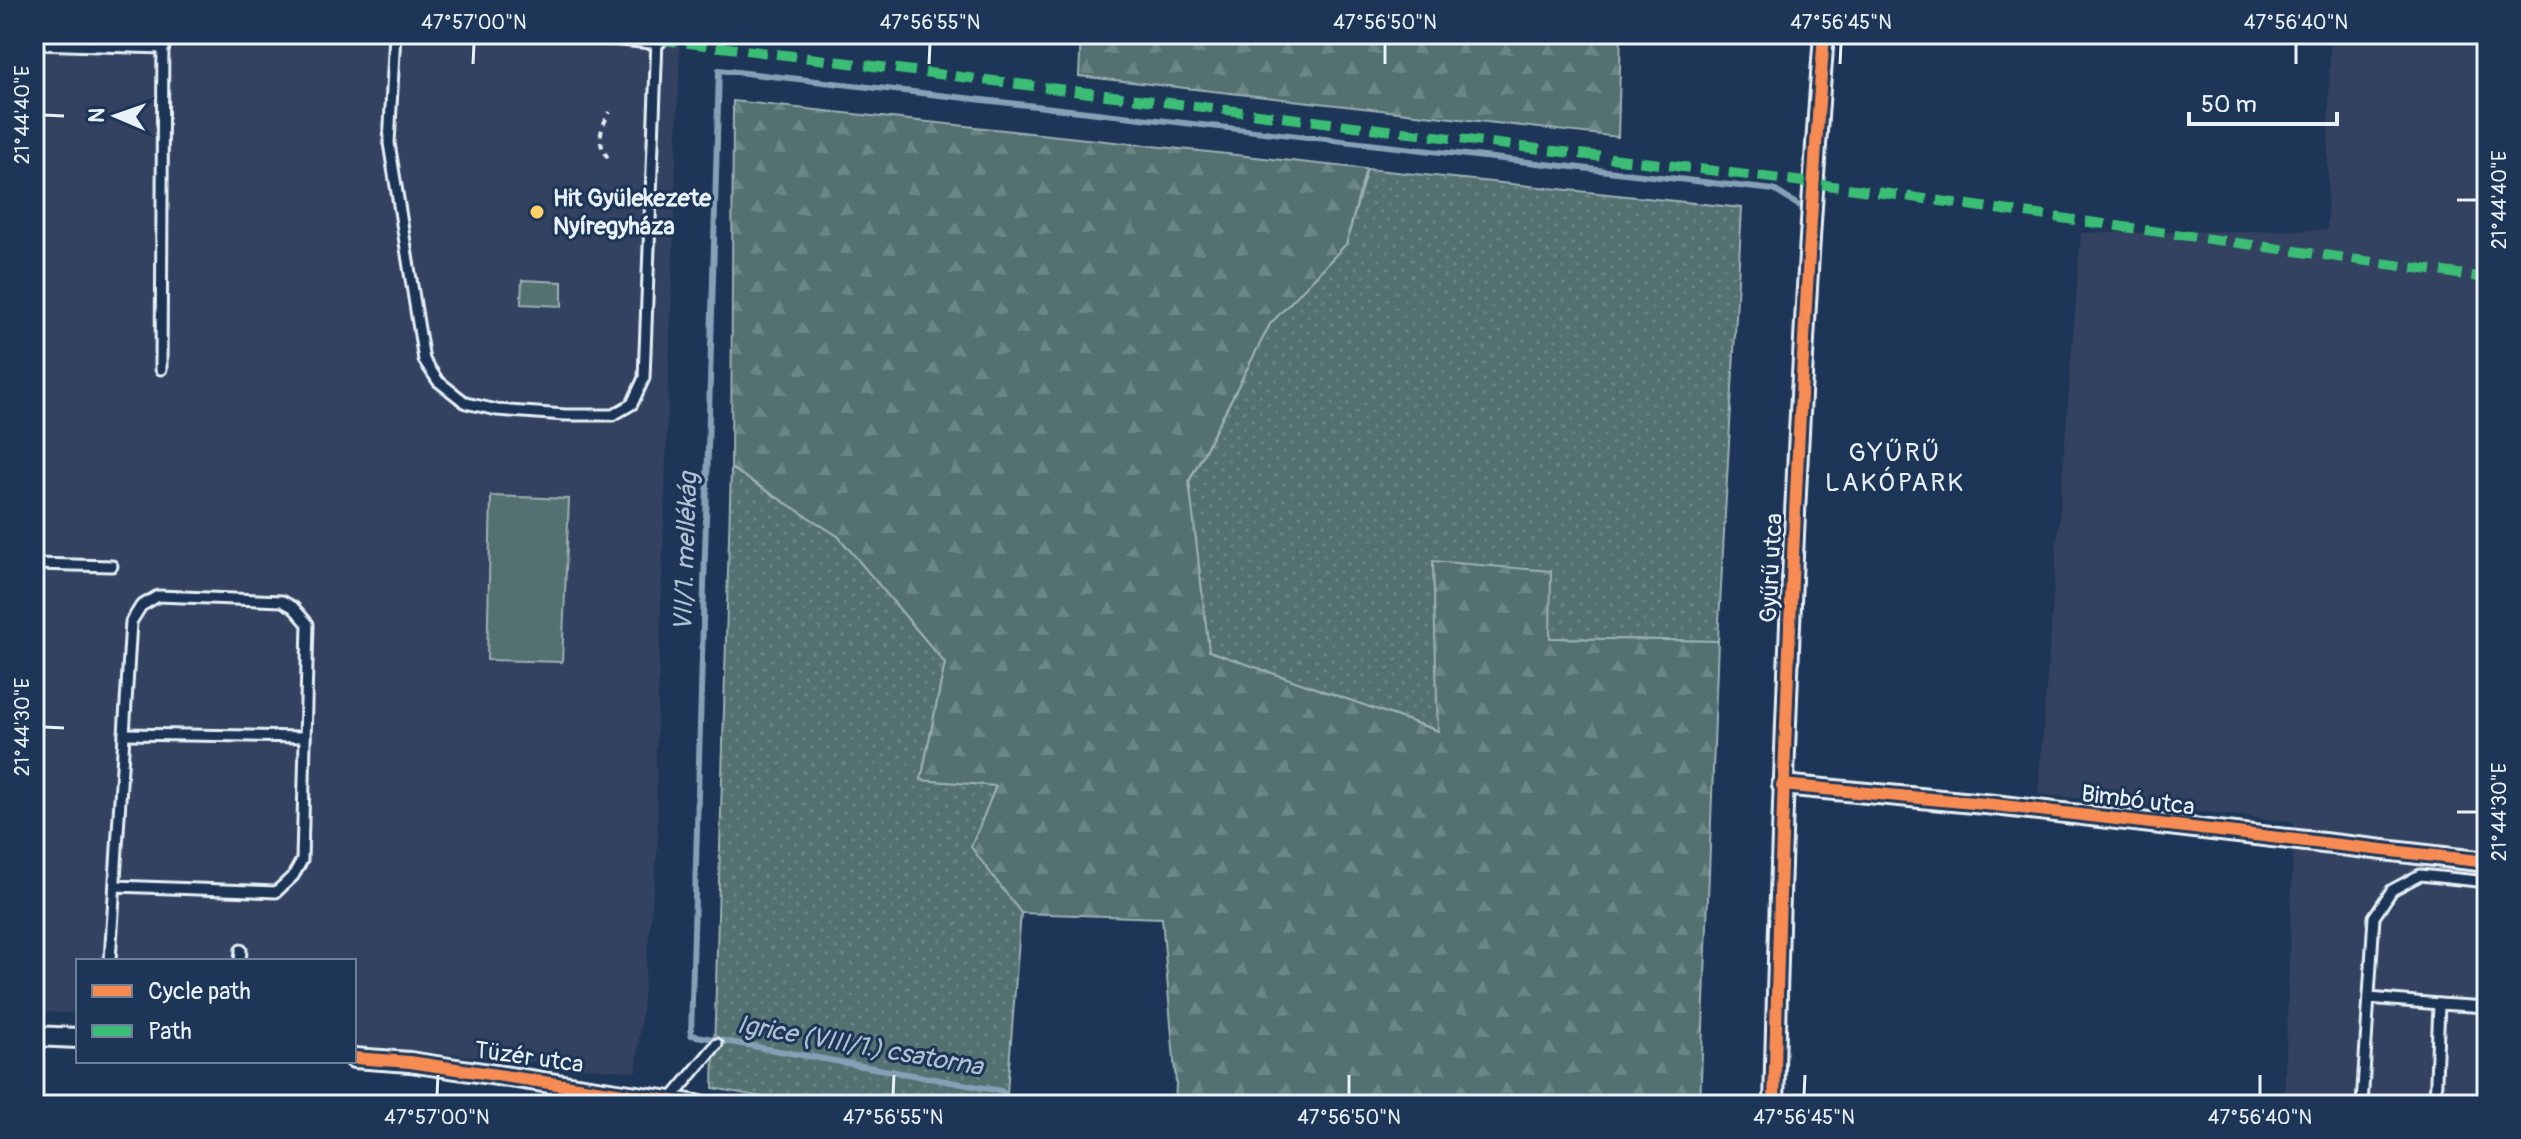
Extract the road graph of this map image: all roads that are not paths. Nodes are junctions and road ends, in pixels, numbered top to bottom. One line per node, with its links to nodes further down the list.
1 (163, 34): 7 (lane)
2 (395, 34): 5 (lane)
3 (606, 34): 5 (street)
4 (1824, 34): 13 (street, Gyűrű utca)
5 (657, 39)
6 (34, 44): 7 (lane)
7 (164, 48): 8 (lane)
8 (161, 369)
9 (34, 564): 10 (lane)
10 (112, 566)
11 (124, 734): 12 (lane); 12 (lane); 16 (lane)
12 (305, 737): 16 (lane)
13 (1782, 785): 14 (street, Bimbó utca); 29 (street, Gyűrű utca)
14 (2487, 862)
15 (2487, 882): 20 (lane)
16 (115, 886): 18 (lane)
17 (241, 950): 19 (lane)
18 (110, 959)
19 (240, 959)
20 (2369, 998): 21 (lane); 30 (lane)
21 (2439, 1004): 22 (lane); 31 (lane)
22 (2487, 1007)
23 (34, 1036): 24 (street)
24 (76, 1038)
25 (717, 1044): 27 (lane)
26 (356, 1058): 27 (street, Tüzér utca)
27 (667, 1102): 28 (street, Tüzér utca)
28 (697, 1105)
29 (1774, 1105)
30 (2362, 1105)
31 (2435, 1105)

